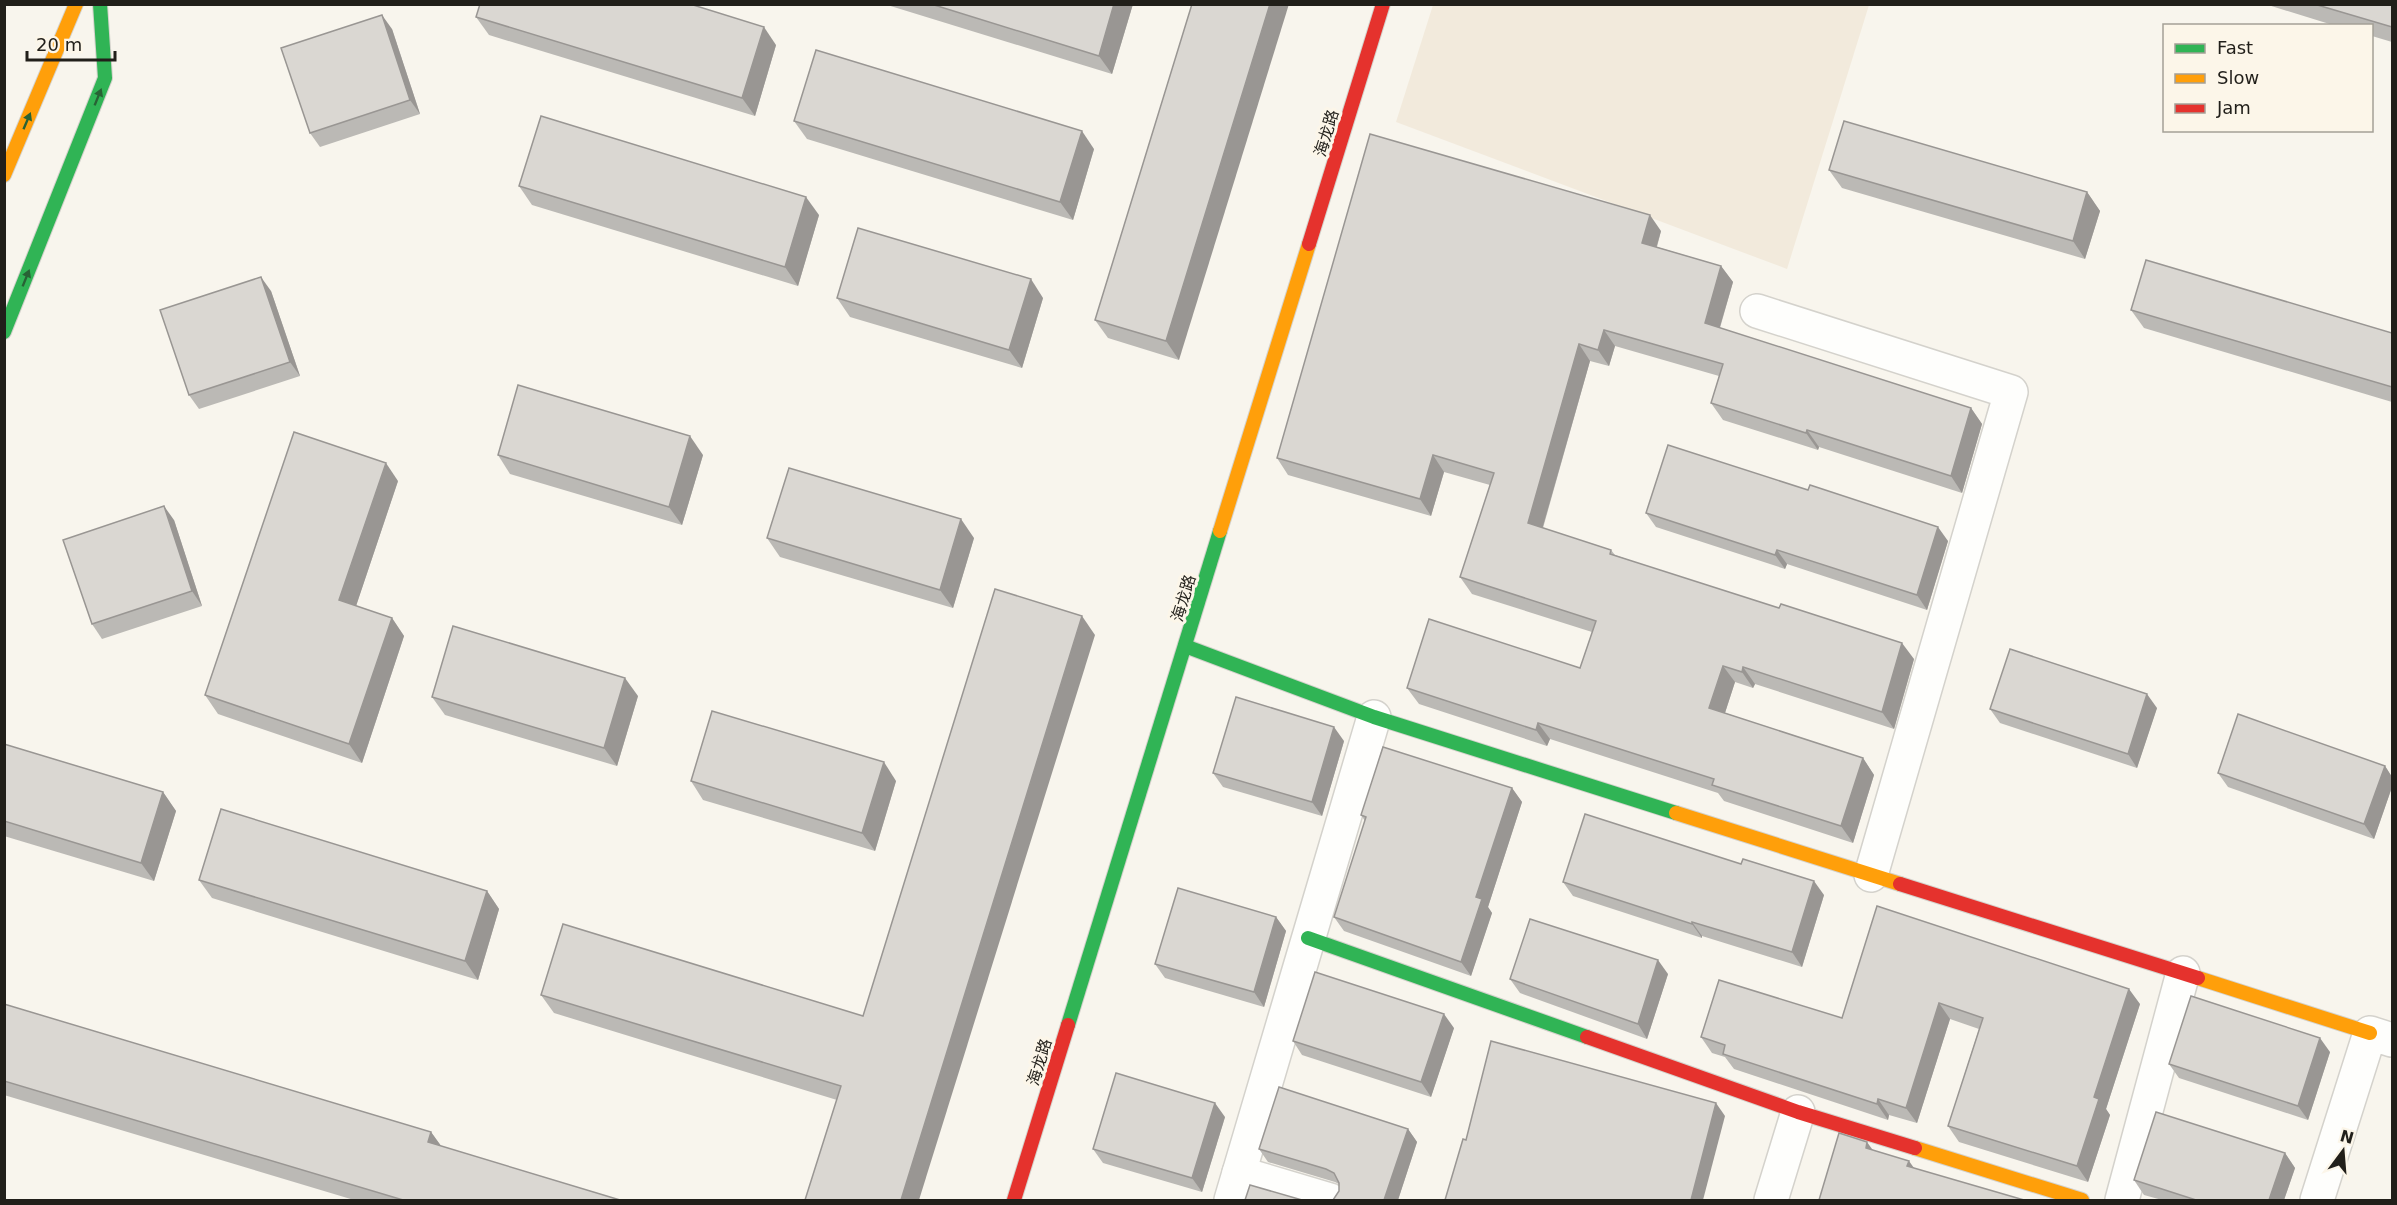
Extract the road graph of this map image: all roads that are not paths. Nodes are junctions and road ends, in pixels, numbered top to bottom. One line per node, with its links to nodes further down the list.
1 (76, 4): 4 (street, one-way to 1)
2 (100, 4): 6 (street, one-way to 2)
3 (1383, 4): 7 (street, 海龙路)
4 (4, 175)
5 (1757, 310): 9 (street)
6 (4, 332)
7 (1185, 646): 8 (street); 15 (street, 海龙路)
8 (1374, 717): 9 (street); 10 (street)
9 (1871, 874): 11 (street)
10 (1308, 938): 13 (street); 14 (street)
11 (2183, 973): 12 (street); 19 (street)
12 (2381, 1036): 20 (street)
13 (1798, 1112): 17 (street); 18 (street)
14 (1235, 1187): 16 (street)
15 (1014, 1200)
16 (1330, 1200)
17 (1771, 1200)
18 (2082, 1200)
19 (2122, 1200)
20 (2317, 1200)

